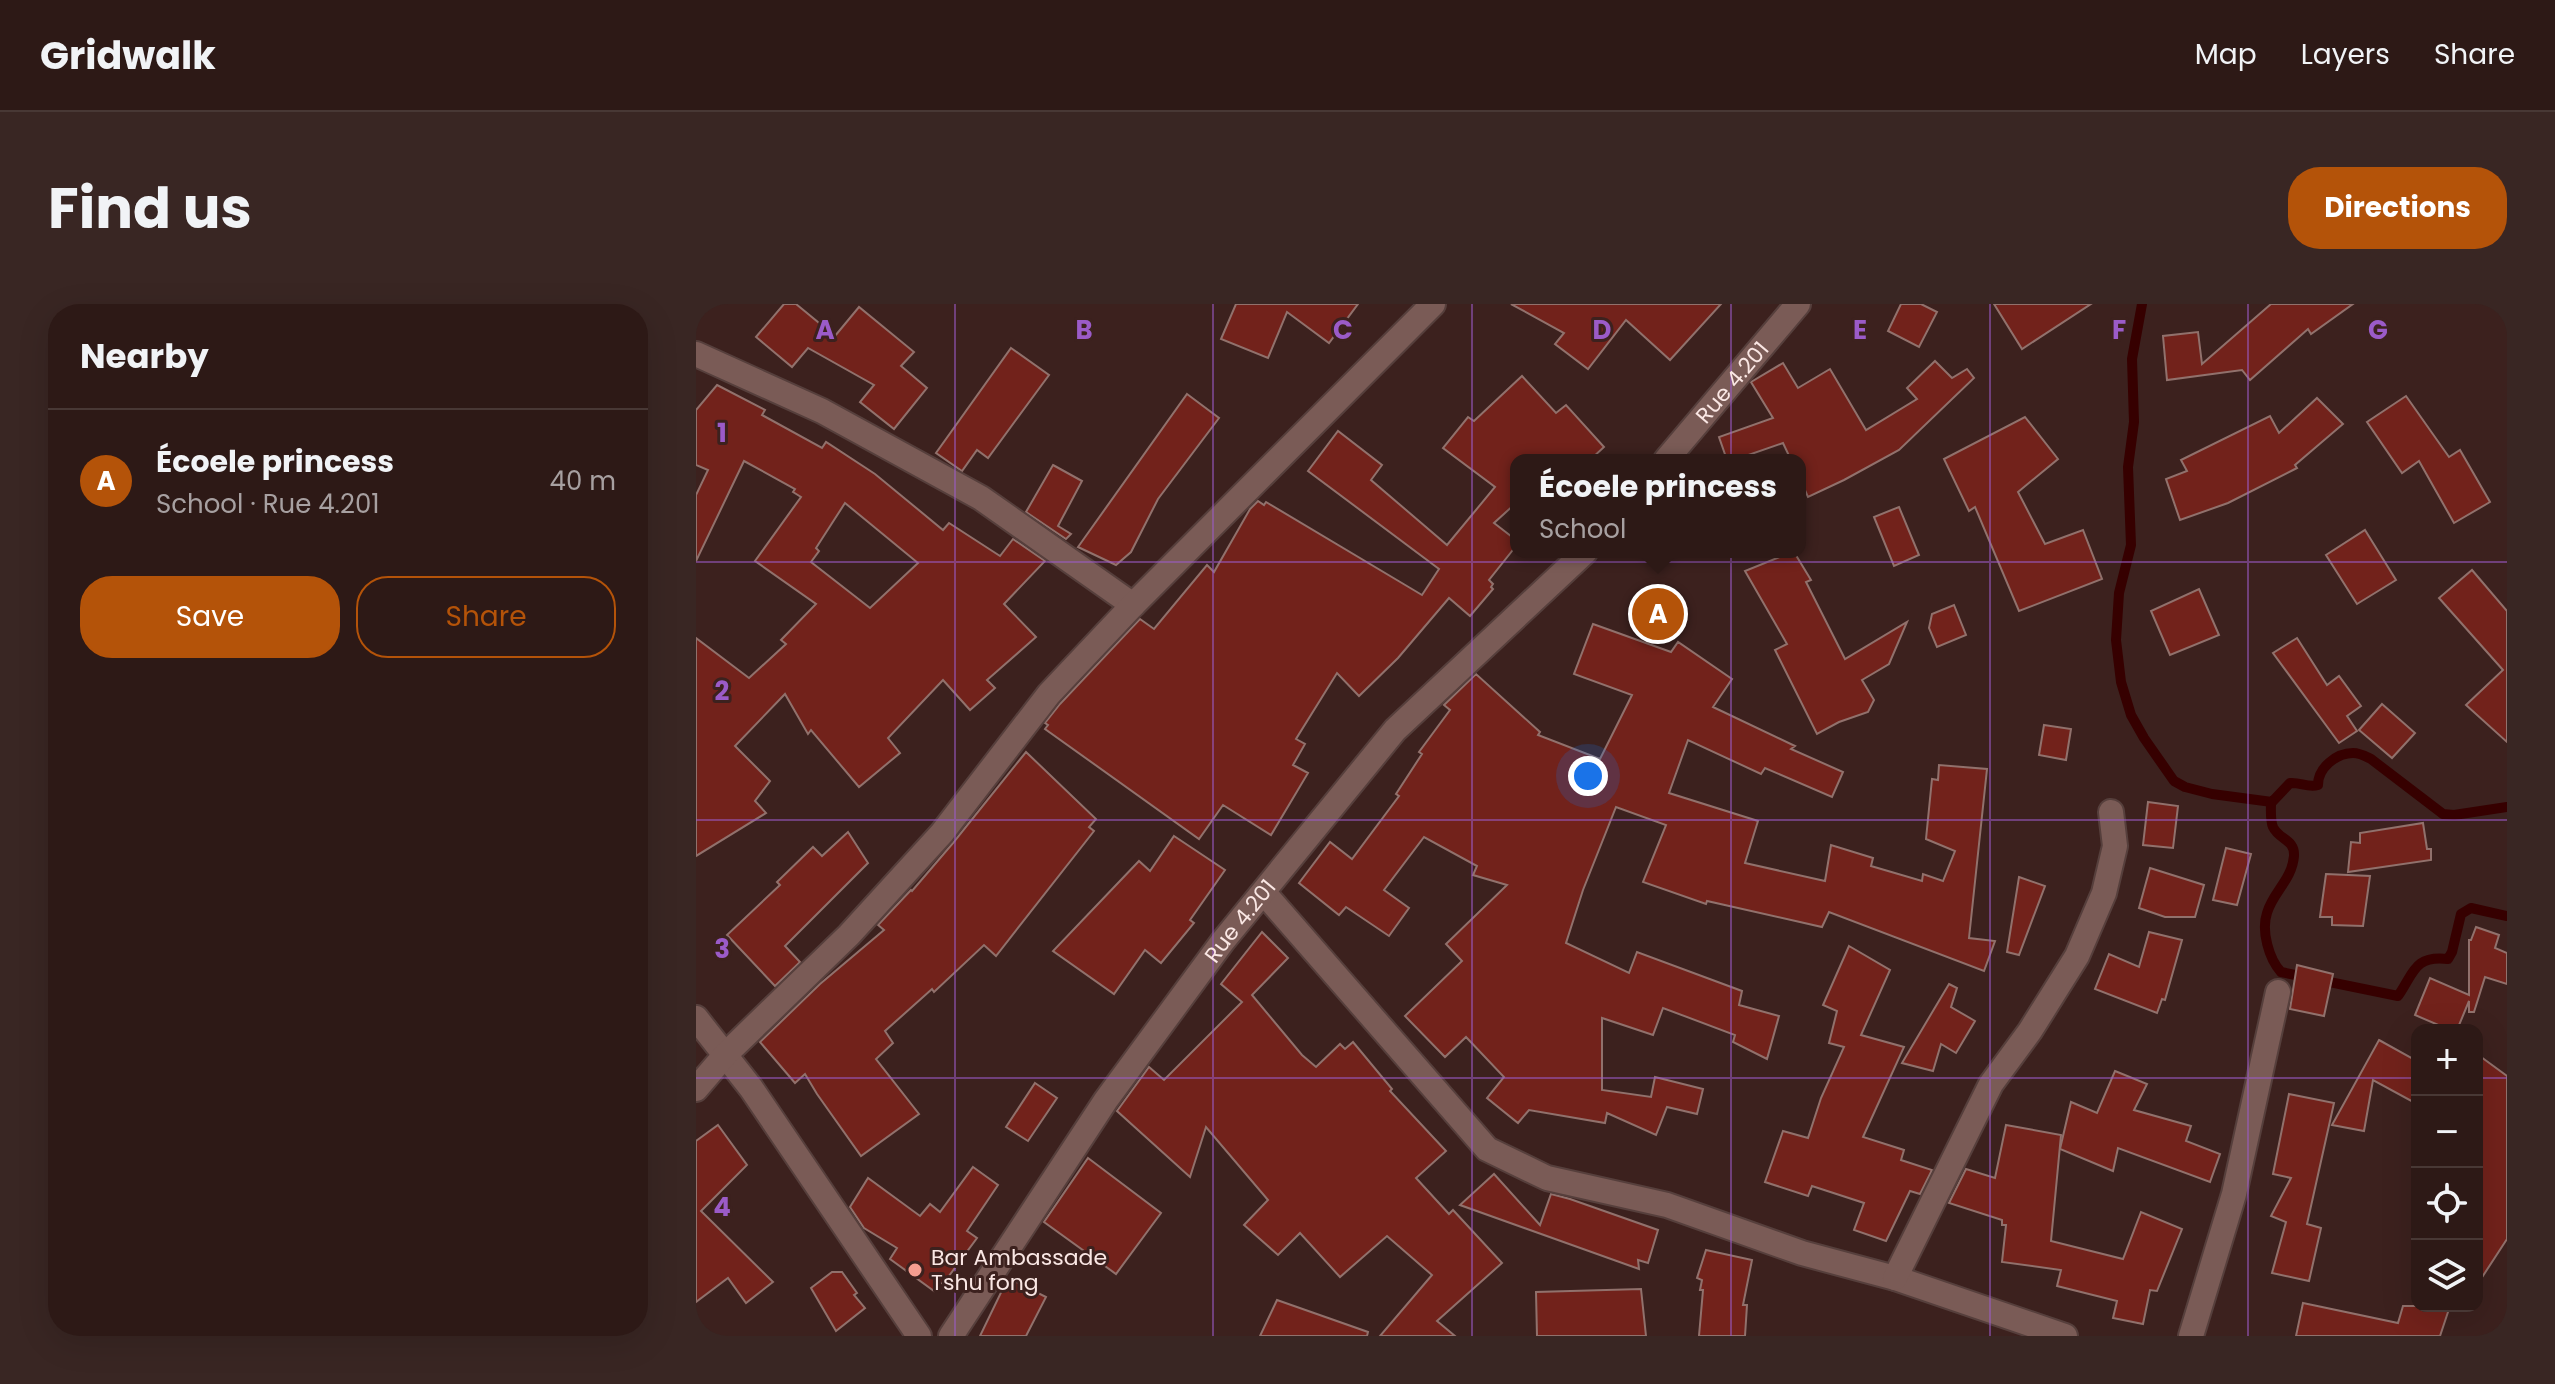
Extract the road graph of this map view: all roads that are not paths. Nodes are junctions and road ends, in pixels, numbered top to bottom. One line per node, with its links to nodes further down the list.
1 (1433, 304): 6 (street)
2 (1798, 304): 4 (street, Rue 4.201)
3 (696, 354): 6 (street)
4 (1671, 454)
5 (1579, 558): 8 (street, Rue 4.201)
6 (1133, 605): 11 (street)
7 (2111, 812): 13 (street)
8 (1264, 893): 13 (street); 15 (street, Rue 4.201)
9 (2278, 992): 17 (street)
10 (696, 1018): 11 (street)
11 (726, 1054): 12 (street); 14 (street)
12 (696, 1089)
13 (1895, 1278): 16 (street)
14 (919, 1336)
15 (951, 1336)
16 (2065, 1336)
17 (2191, 1336)

